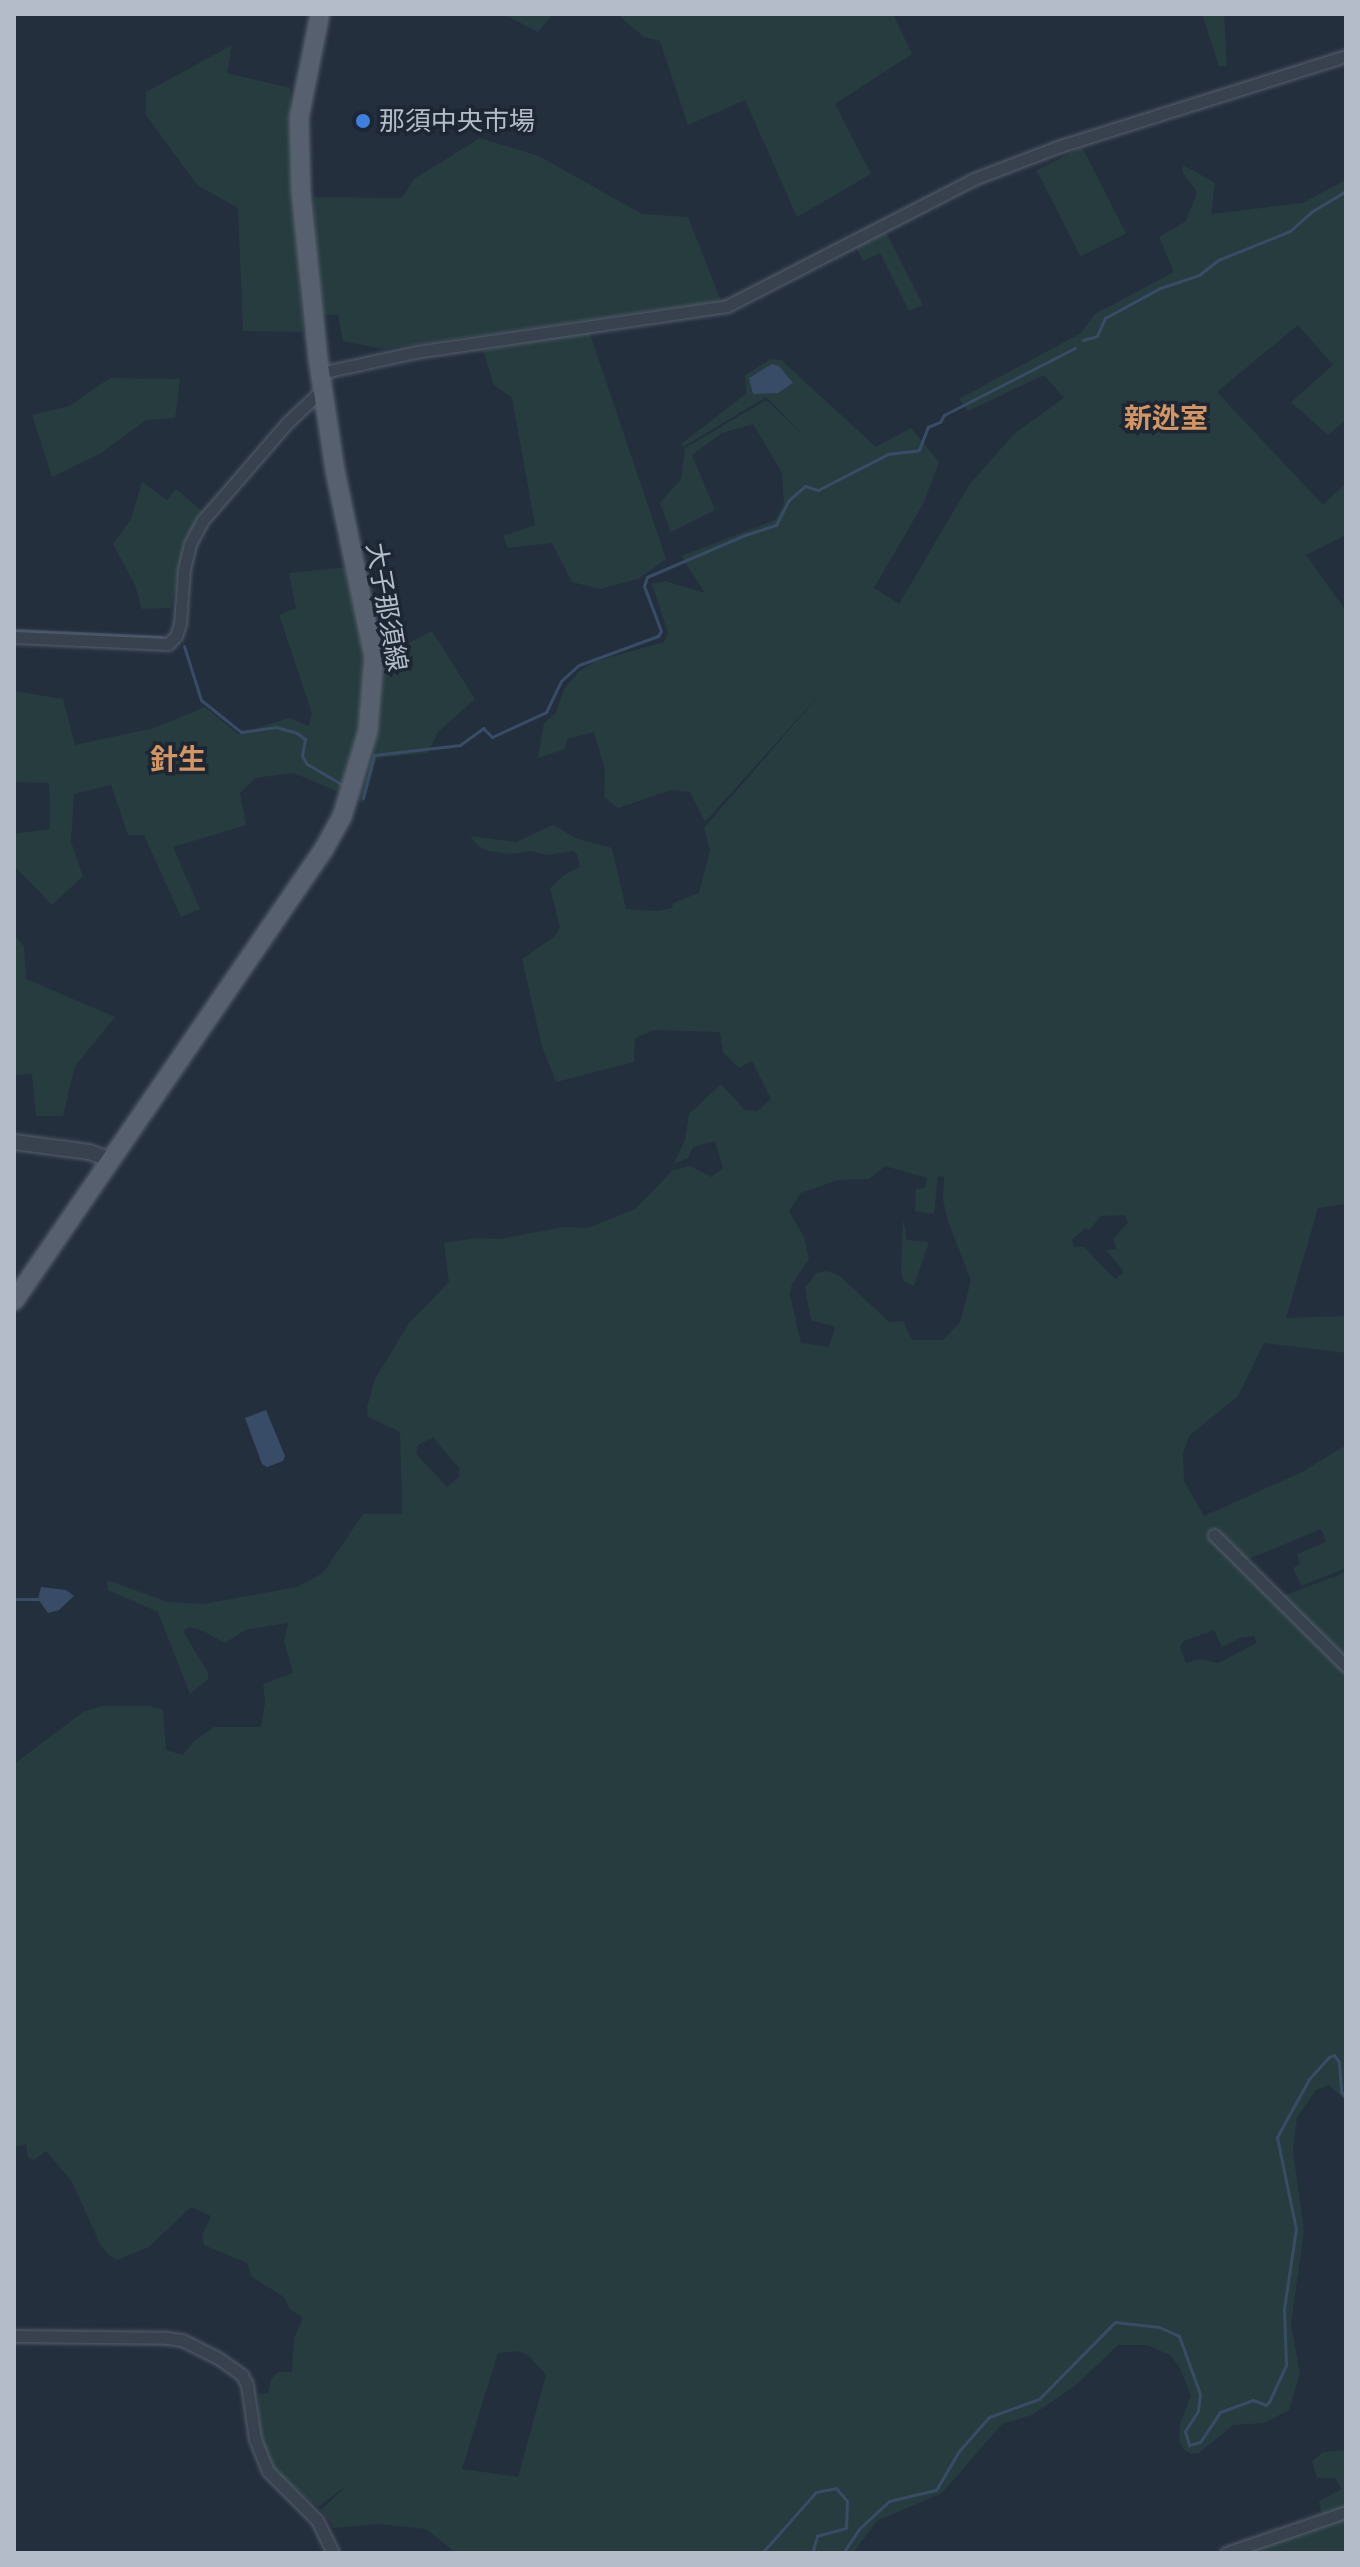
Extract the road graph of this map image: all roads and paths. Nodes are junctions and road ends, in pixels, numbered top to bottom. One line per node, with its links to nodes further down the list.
1 (320, 14): 3 (main road, 大子那須線)
2 (1346, 56): 3 (street)
3 (321, 381): 4 (street); 6 (main road, 大子那須線)
4 (14, 637)
5 (14, 1142): 6 (street)
6 (111, 1160): 7 (main road, 大子那須線)
7 (14, 1301)
8 (1214, 1535): 9 (street)
9 (1346, 1666)
10 (14, 2336): 12 (street)
11 (1346, 2512): 13 (street)
12 (333, 2553)
13 (1226, 2553)

